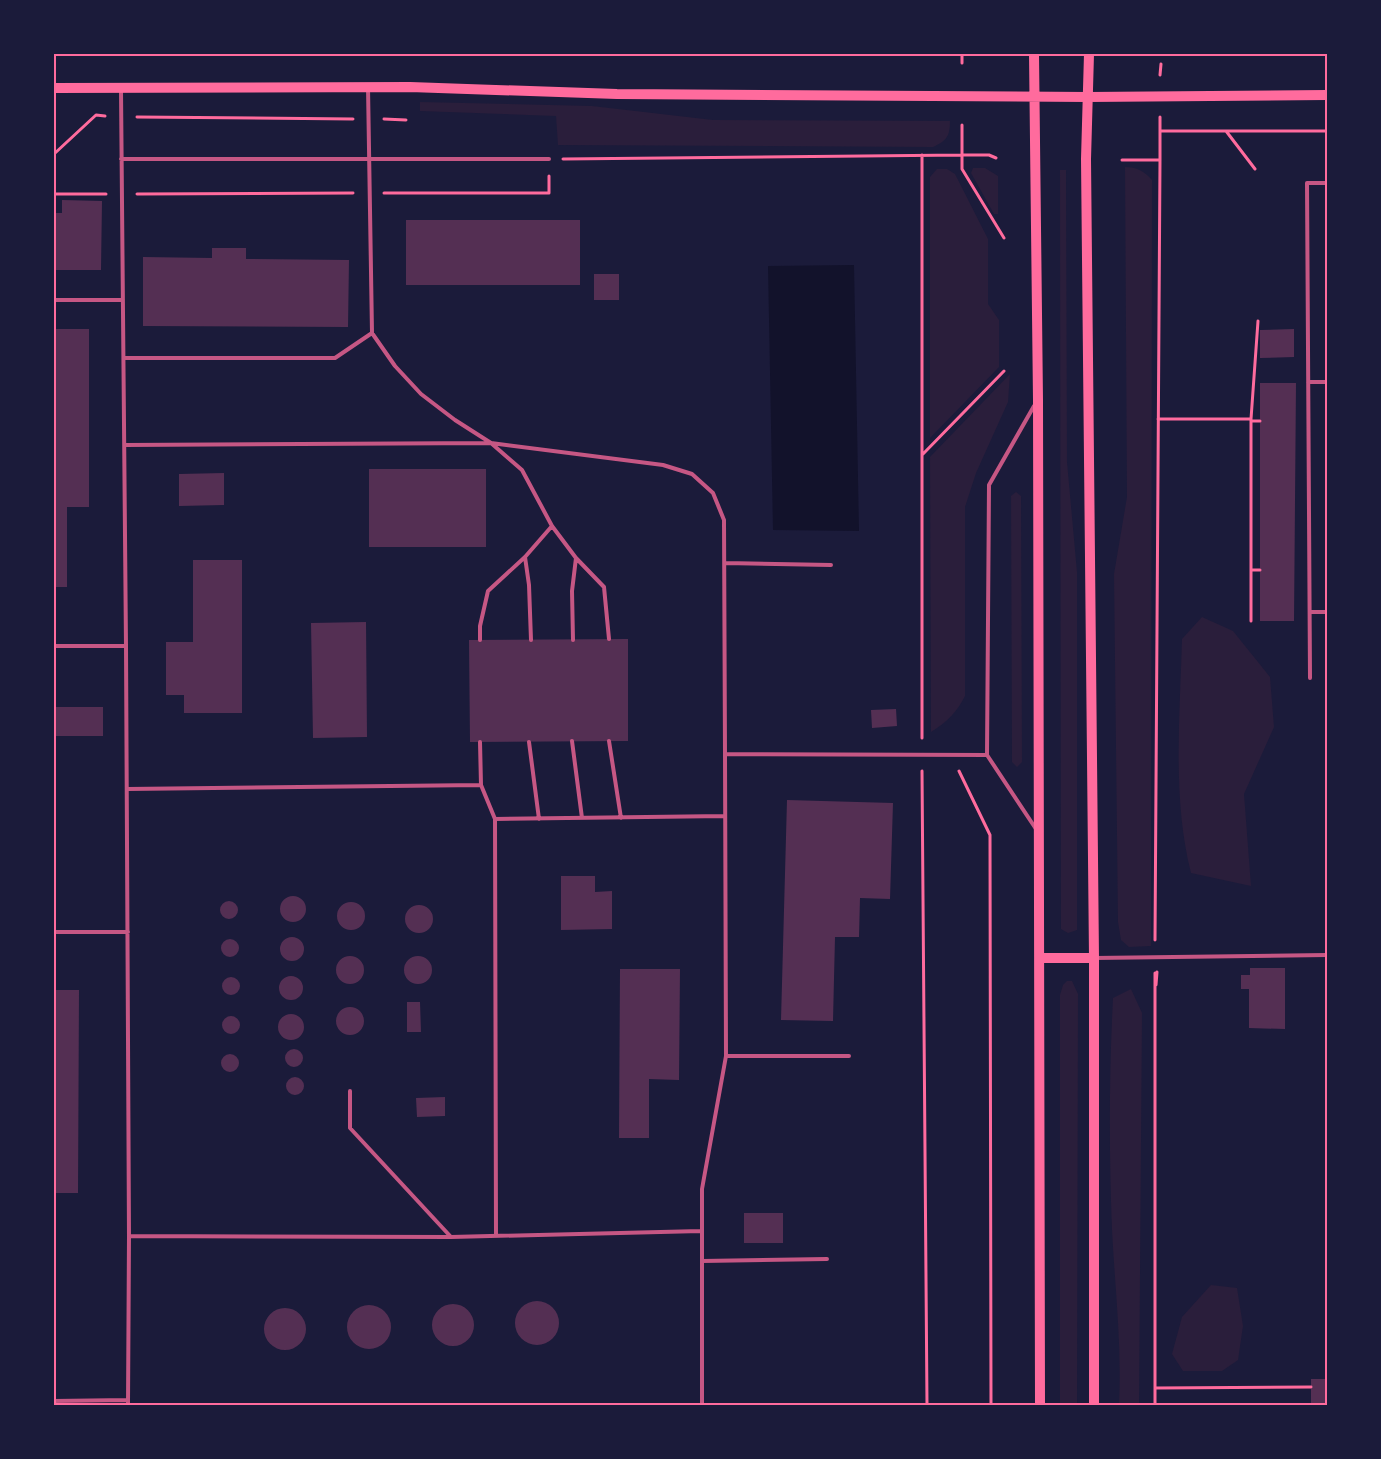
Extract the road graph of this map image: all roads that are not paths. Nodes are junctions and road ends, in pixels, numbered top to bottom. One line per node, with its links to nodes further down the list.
1 (1034, 54): 7 (main road)
2 (1089, 54): 8 (main road)
3 (54, 88): 4 (main road)
4 (120, 88): 5 (main road); 9 (lane)
5 (368, 88): 7 (main road); 10 (lane)
6 (1327, 95): 8 (main road)
7 (1034, 96): 8 (main road); 19 (main road)
8 (1088, 97): 54 (main road)
9 (121, 159): 10 (lane); 14 (lane)
10 (369, 159): 11 (lane); 15 (lane)
11 (548, 159)
12 (1327, 183): 17 (lane)
13 (54, 300): 14 (lane)
14 (122, 300): 16 (lane)
15 (372, 333): 16 (lane); 20 (lane)
16 (125, 358): 21 (lane)
17 (1308, 382): 18 (lane); 27 (lane)
18 (1327, 382)
19 (1038, 400): 41 (lane); 49 (main road)
20 (491, 443): 21 (lane); 22 (lane); 25 (lane)
21 (125, 445): 34 (lane)
22 (552, 526): 23 (lane); 24 (lane)
23 (525, 557): 30 (lane); 31 (lane)
24 (576, 558): 29 (lane); 32 (lane)
25 (725, 563): 26 (lane); 40 (lane)
26 (831, 564)
27 (1310, 612): 28 (lane); 35 (lane)
28 (1327, 612)
29 (609, 639)
30 (480, 640)
31 (531, 640)
32 (573, 640)
33 (54, 646): 34 (lane)
34 (126, 646): 43 (lane)
35 (1310, 678)
36 (572, 741): 46 (lane)
37 (609, 741): 47 (lane)
38 (480, 742): 42 (lane)
39 (529, 742): 45 (lane)
40 (725, 754): 41 (lane); 44 (lane)
41 (987, 755): 49 (lane)
42 (481, 785): 43 (lane); 48 (lane)
43 (127, 788): 51 (lane)
44 (725, 816): 47 (lane); 55 (lane)
45 (539, 818): 46 (lane); 48 (lane)
46 (582, 818): 47 (lane)
47 (620, 818)
48 (495, 819): 60 (lane)
49 (1038, 832): 53 (main road)
50 (54, 932): 51 (lane)
51 (128, 932): 59 (lane)
52 (1327, 955): 54 (lane)
53 (1040, 958): 54 (main road); 67 (main road)
54 (1094, 958): 68 (main road)
55 (726, 1056): 56 (lane); 58 (lane)
56 (849, 1056)
57 (350, 1090): 61 (lane)
58 (701, 1231): 60 (lane); 63 (lane)
59 (129, 1236): 61 (lane); 65 (lane)
60 (496, 1236): 61 (lane)
61 (451, 1237)
62 (827, 1259): 63 (lane)
63 (702, 1261): 66 (lane)
64 (54, 1401): 65 (lane)
65 (128, 1403)
66 (702, 1405)
67 (1040, 1405)
68 (1094, 1405)

